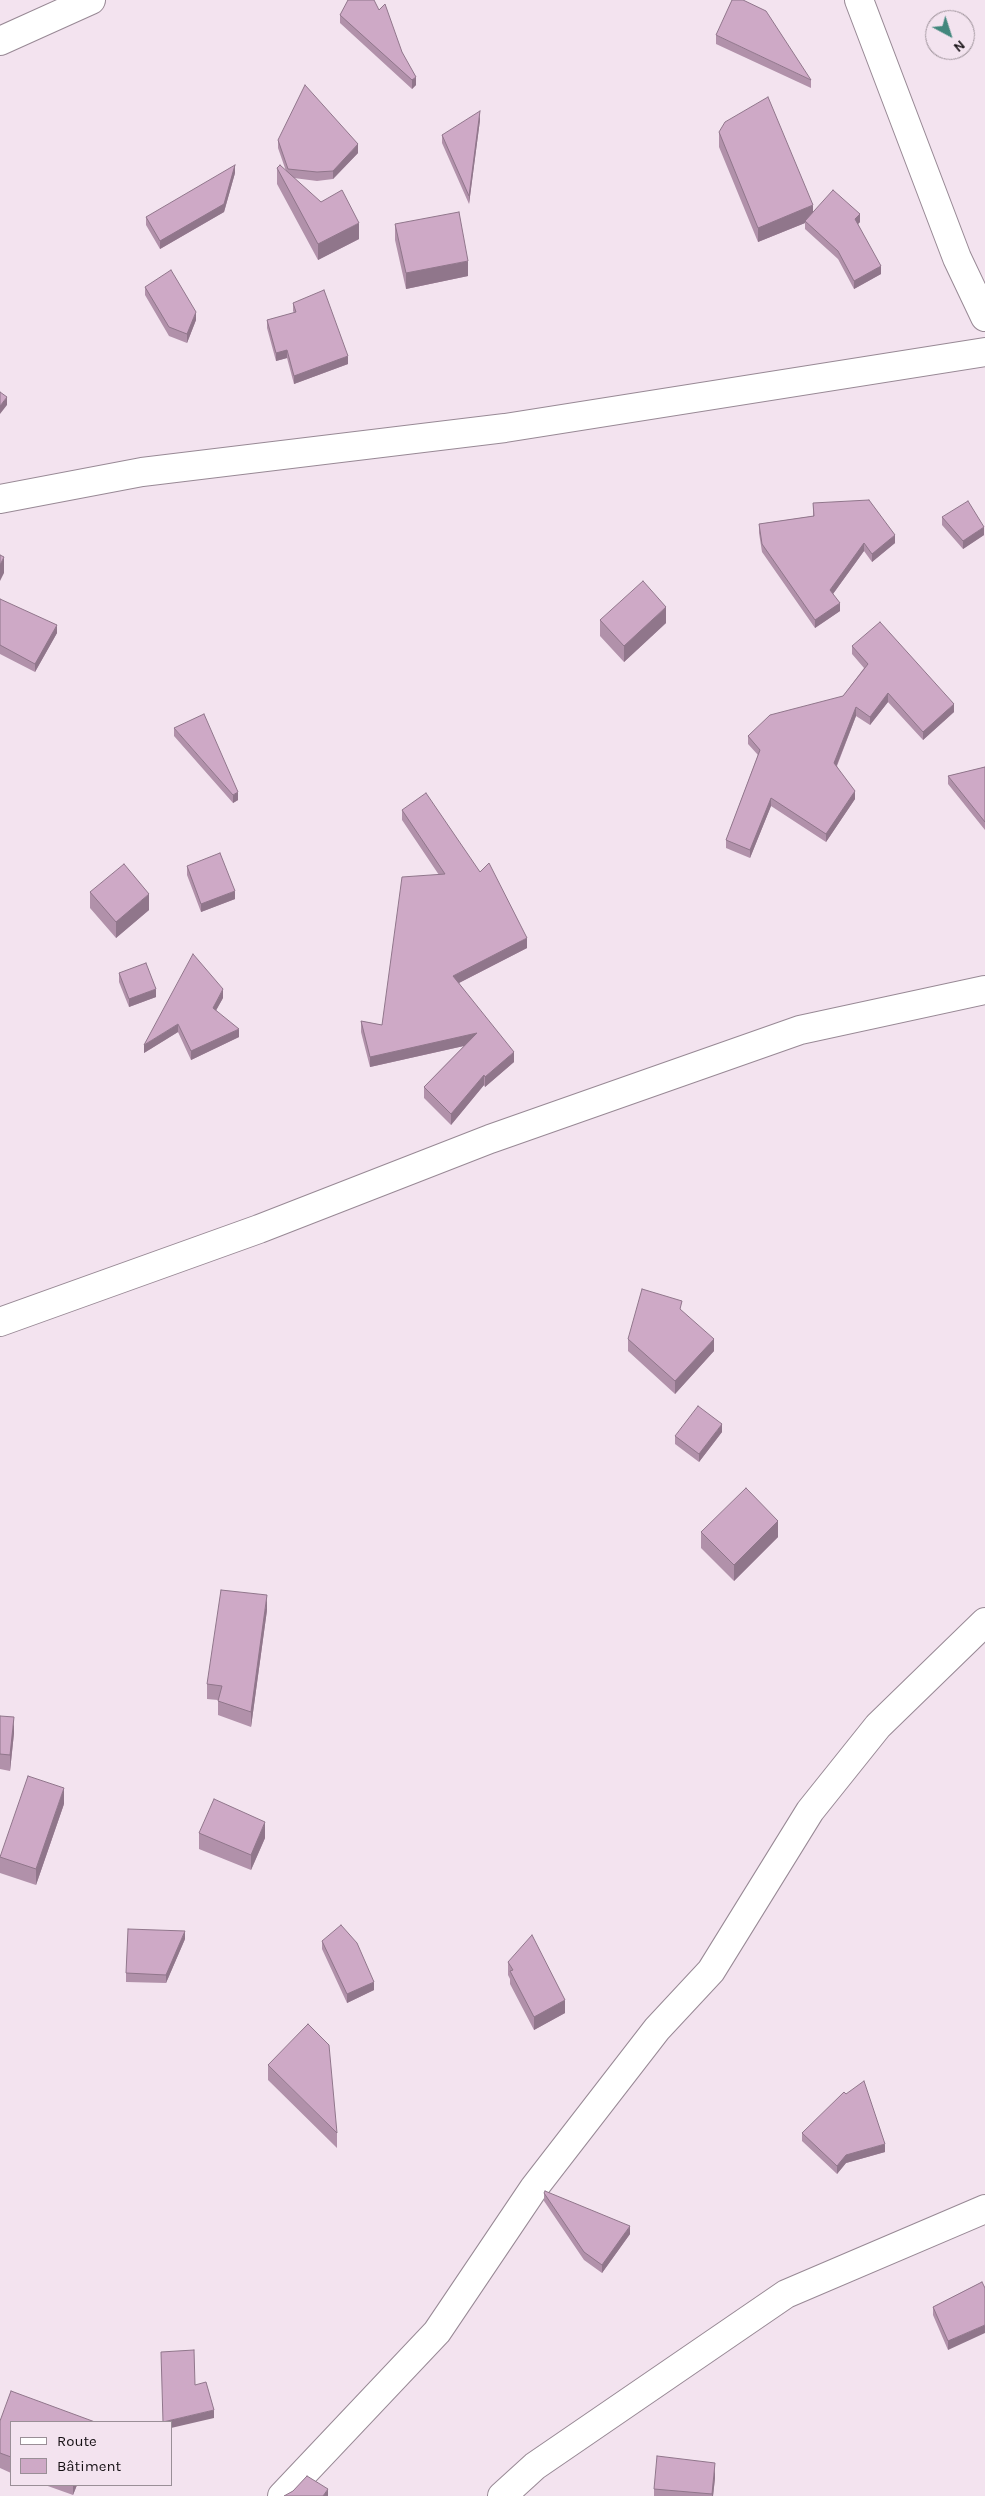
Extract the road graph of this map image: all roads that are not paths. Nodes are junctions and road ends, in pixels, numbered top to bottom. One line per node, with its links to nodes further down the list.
1 (91, 0): 3 (street)
2 (859, 0): 4 (street)
3 (0, 41)
4 (985, 317)
5 (985, 352): 6 (street)
6 (0, 499)
7 (985, 990): 8 (street)
8 (0, 1322)
9 (985, 1622): 12 (street)
10 (985, 2209): 11 (street)
11 (535, 2466): 13 (street); 14 (street)
12 (282, 2496)
13 (502, 2496)
14 (526, 2496)

